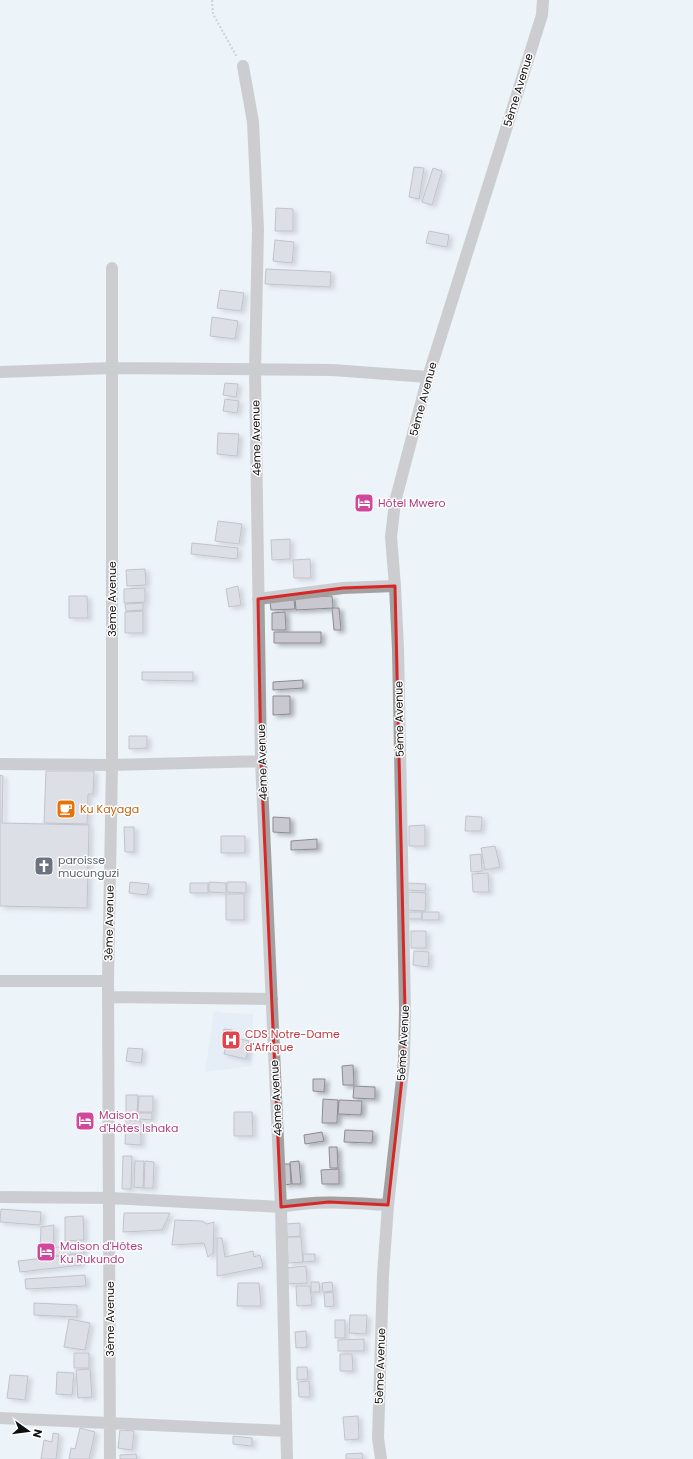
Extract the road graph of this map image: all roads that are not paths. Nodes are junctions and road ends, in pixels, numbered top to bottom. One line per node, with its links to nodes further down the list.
1 (543, 0): 7 (street, 5ème Avenue)
2 (243, 66): 5 (street, 4ème Avenue)
3 (112, 268): 4 (street, 3ème Avenue)
4 (112, 368): 5 (street); 6 (street); 12 (street, 3ème Avenue)
5 (255, 370): 7 (street); 9 (street, 4ème Avenue)
6 (0, 372)
7 (428, 377): 8 (street, 5ème Avenue)
8 (395, 586): 9 (street); 19 (street, 5ème Avenue)
9 (258, 599): 10 (street, 4ème Avenue)
10 (261, 762): 12 (street); 16 (street, 4ème Avenue)
11 (0, 764): 12 (street)
12 (112, 765): 14 (street, 3ème Avenue)
13 (0, 981): 14 (street)
14 (108, 981): 15 (street, 3ème Avenue)
15 (108, 997): 16 (street); 18 (street, 3ème Avenue)
16 (272, 999): 20 (street, 4ème Avenue)
17 (0, 1197): 18 (street)
18 (110, 1198): 20 (street); 22 (street, 3ème Avenue)
19 (388, 1205): 20 (street); 26 (street, 5ème Avenue)
20 (281, 1208): 23 (street, 4ème Avenue)
21 (0, 1418): 22 (street)
22 (110, 1422): 23 (street); 24 (street, 3ème Avenue)
23 (286, 1432): 25 (street, 4ème Avenue)
24 (110, 1459)
25 (287, 1459)
26 (381, 1459)

